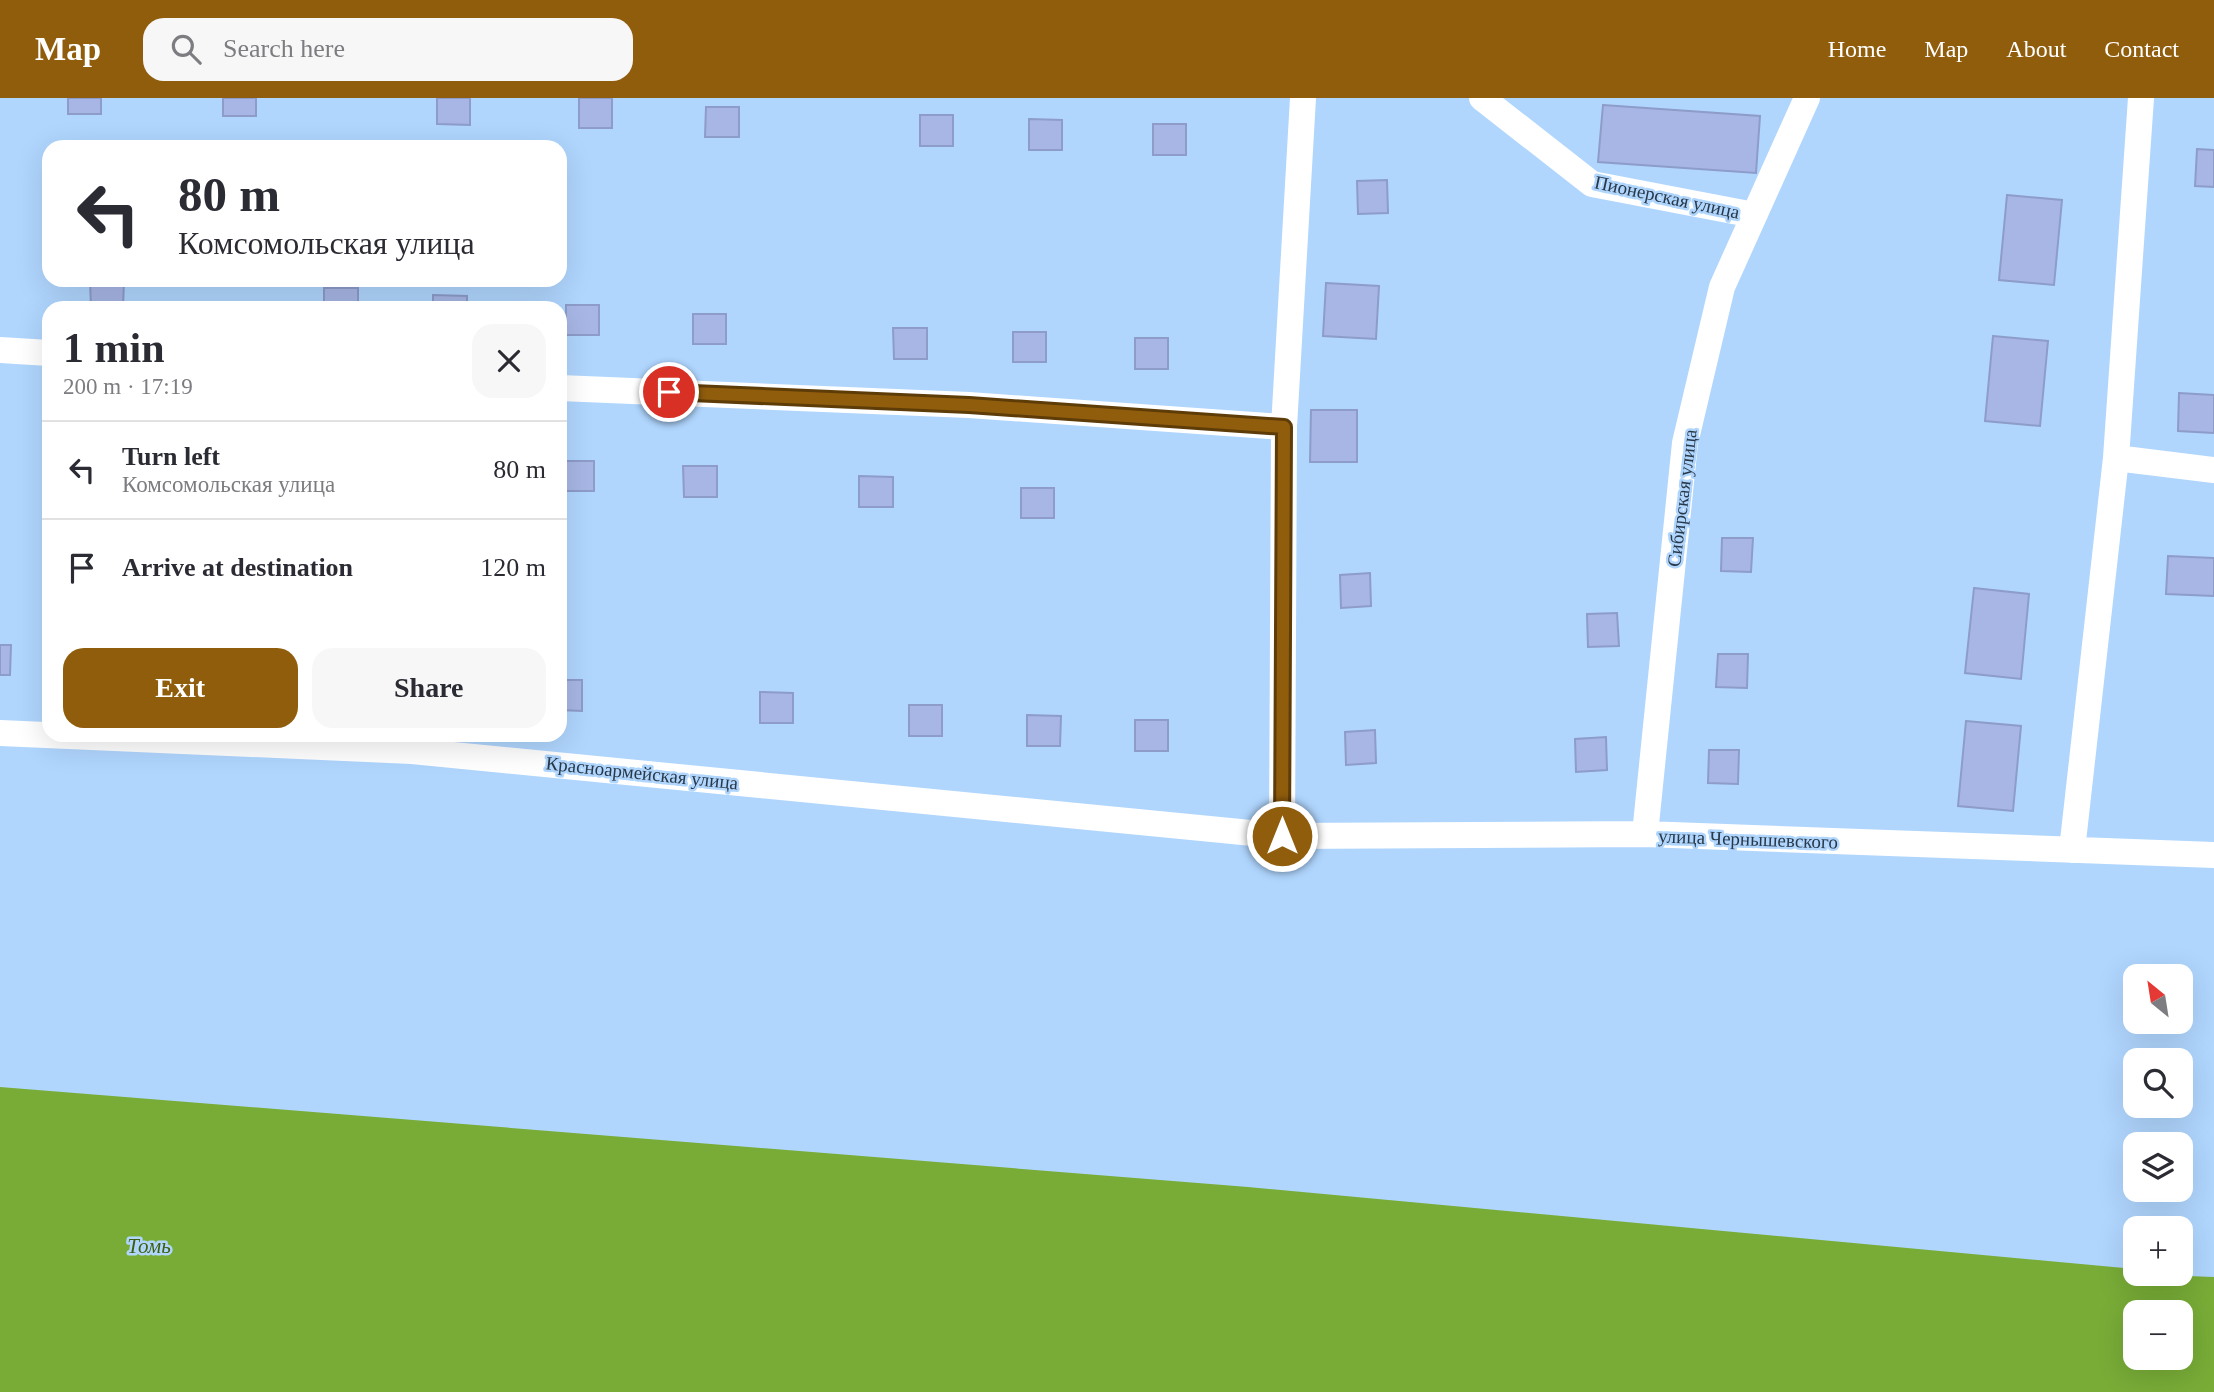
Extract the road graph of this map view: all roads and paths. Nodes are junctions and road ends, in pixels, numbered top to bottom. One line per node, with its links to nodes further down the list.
1 (1303, 98): 9 (street)
2 (1482, 98): 5 (street, Пионерская улица)
3 (1807, 98): 5 (street, Сибирская улица)
4 (2141, 98): 10 (street)
5 (1754, 215): 15 (street, Сибирская улица)
6 (0, 350): 7 (street)
7 (42, 353)
8 (567, 388): 9 (street)
9 (1284, 427): 16 (street)
10 (2116, 458): 11 (street); 17 (street)
11 (2214, 470)
12 (0, 733): 13 (street, Красноармейская улица)
13 (42, 735)
14 (206, 742): 16 (street, Красноармейская улица)
15 (1646, 834): 16 (street, улица Чернышевского); 17 (street, улица Чернышевского)
16 (1282, 836)
17 (2072, 850): 18 (street, улица Чернышевского)
18 (2214, 855)

